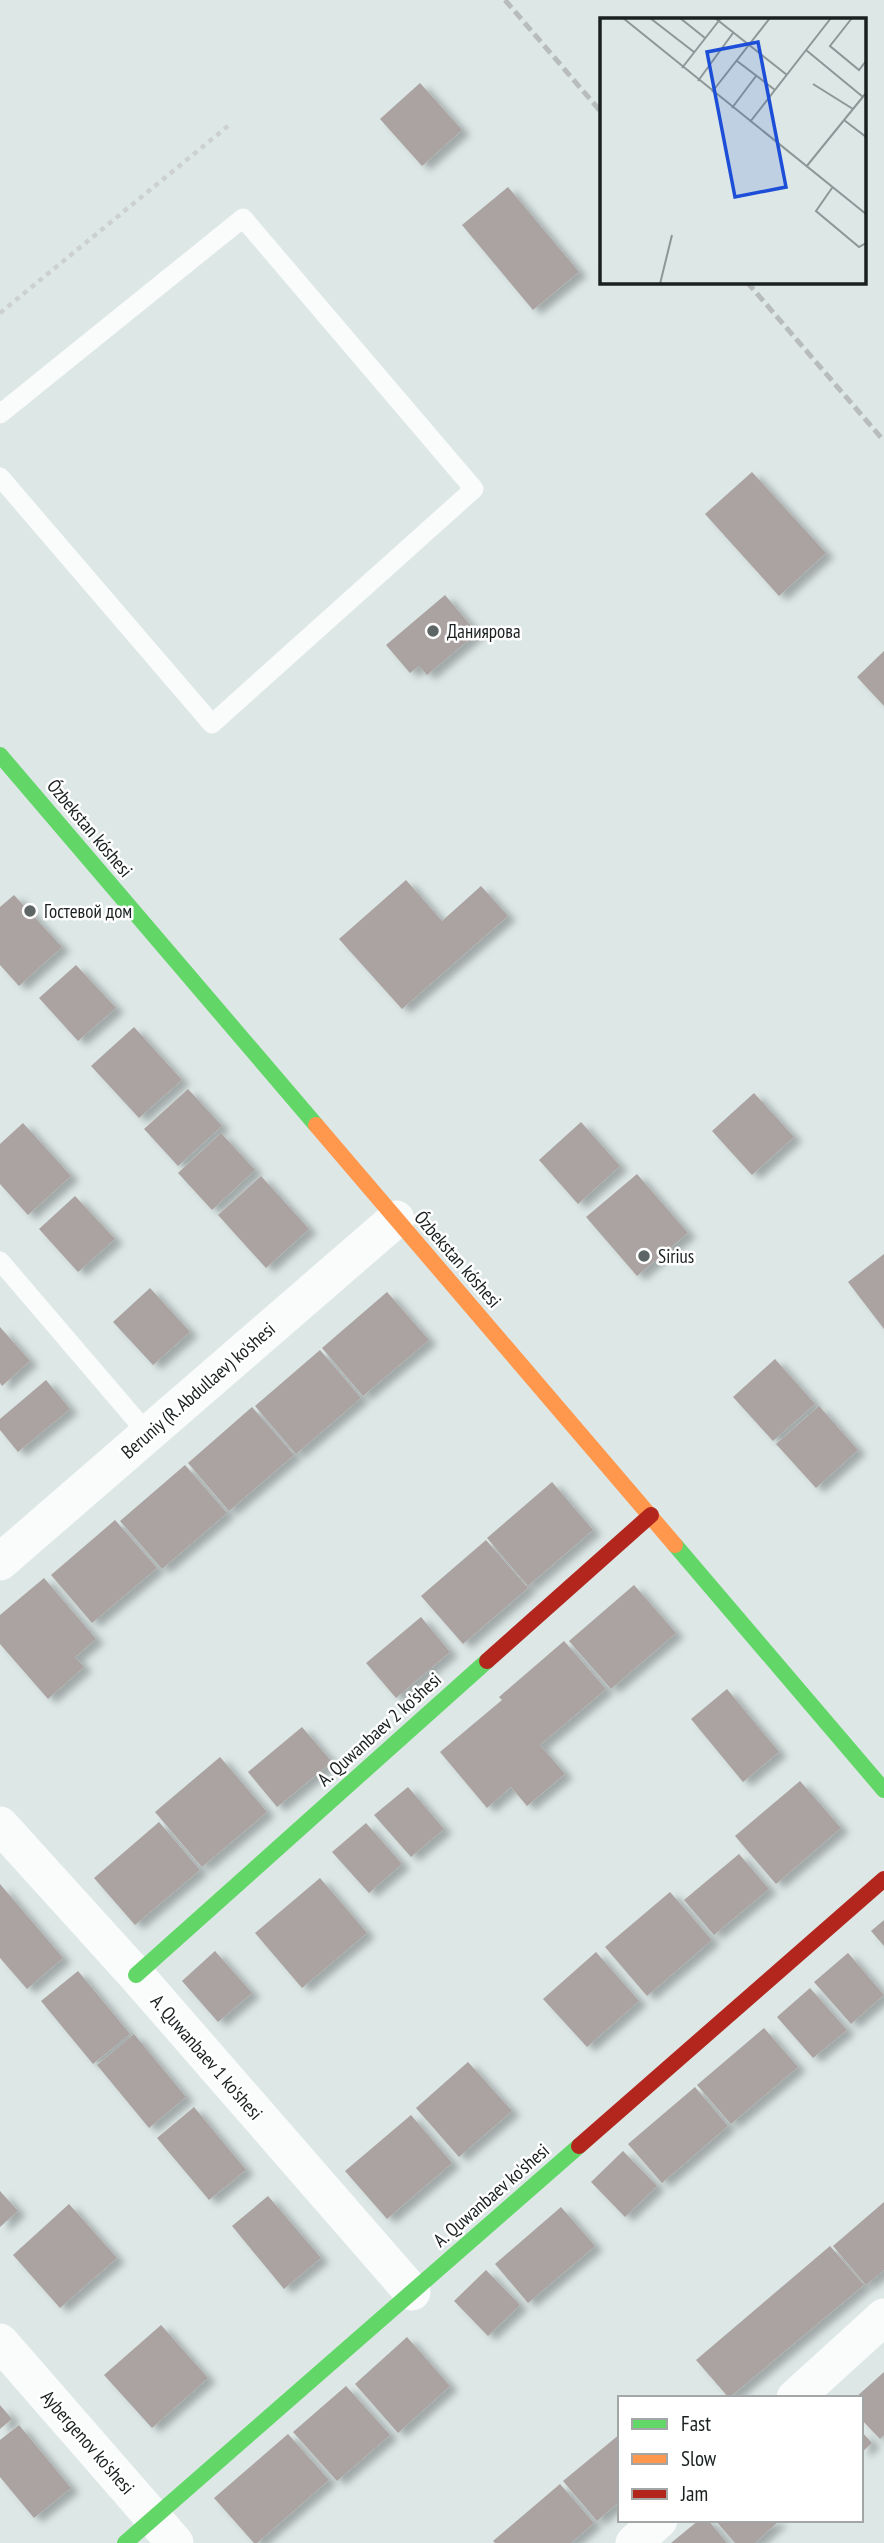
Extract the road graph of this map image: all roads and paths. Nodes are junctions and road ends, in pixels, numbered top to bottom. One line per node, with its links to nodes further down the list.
1 (228, 126): 2 (path)
2 (0, 313)
3 (0, 414): 4 (lane)
4 (0, 477)
5 (0, 755): 6 (street, Ózbekstan kóshesi)
6 (396, 1219): 8 (street, Beruniy (R. Abdullaev) ko'shesi); 9 (street, Ózbekstan kóshesi)
7 (0, 1261): 8 (lane)
8 (148, 1434): 10 (street, Beruniy (R. Abdullaev) ko'shesi)
9 (651, 1515): 11 (street, Ózbekstan kóshesi); 14 (street, A. Quwanbaev 2 ko'shesi)
10 (0, 1562)
11 (884, 1790)
12 (0, 1825): 14 (street, A. Quwanbaev 1 ko'shesi)
13 (884, 1879): 15 (street, A. Quwanbaev ko'shesi)
14 (136, 1975): 15 (street, A. Quwanbaev 1 ko'shesi)
15 (412, 2292): 20 (street, A. Quwanbaev ko'shesi)
16 (884, 2317): 18 (street)
17 (0, 2342): 20 (street, Aybergenov ko'shesi)
18 (797, 2396)
19 (657, 2522): 22 (street)
20 (164, 2531): 21 (street, A. Quwanbaev ko'shesi)
21 (125, 2543)
22 (634, 2543)

